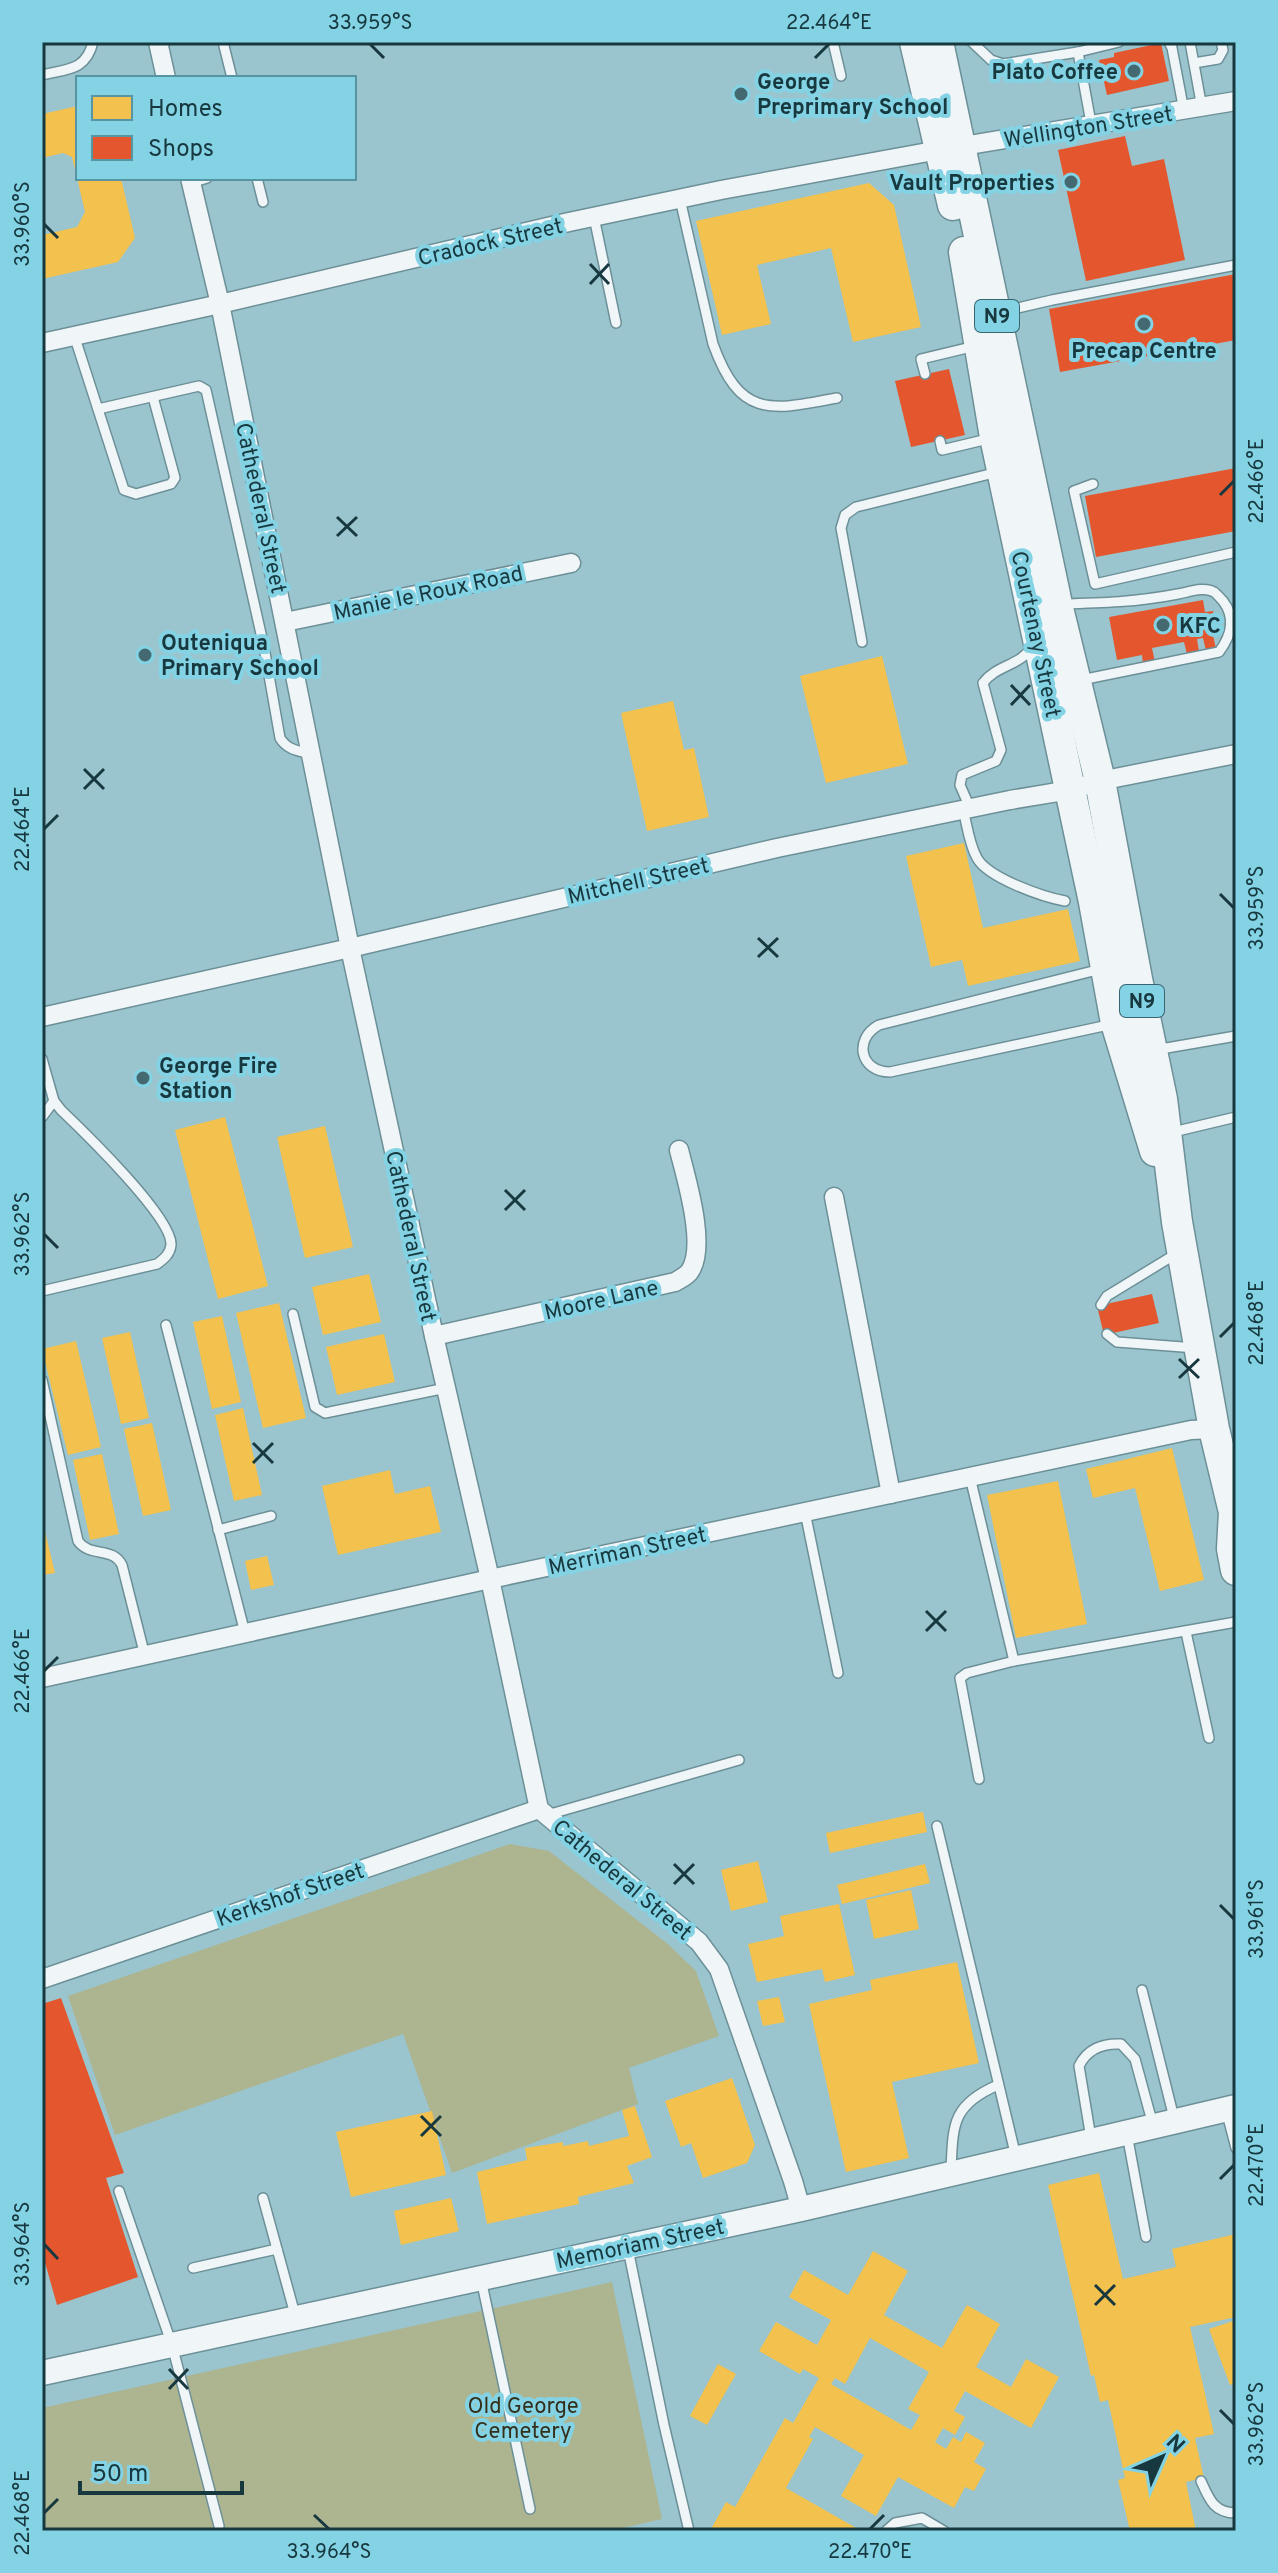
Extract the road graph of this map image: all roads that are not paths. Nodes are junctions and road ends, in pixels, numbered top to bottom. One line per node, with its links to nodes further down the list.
1 (93, 42): 14 (lane)
2 (158, 42): 15 (street)
3 (223, 42): 16 (lane)
4 (833, 42): 17 (lane)
5 (915, 42): 21 (highway, Courtenay Street / N9)
6 (938, 42): 21 (highway, Courtenay Street / N9)
7 (972, 42): 12 (lane)
8 (1119, 42): 12 (lane)
9 (1169, 42): 19 (lane)
10 (1190, 42): 13 (lane)
11 (1221, 42): 13 (lane)
12 (1078, 52): 20 (lane)
13 (1194, 63): 19 (lane)
14 (42, 75)
15 (166, 76)
16 (232, 76)
17 (841, 76)
18 (1236, 101): 19 (street, Wellington Street)
19 (1193, 109): 20 (street, Wellington Street)
20 (1091, 123): 21 (street, Wellington Street)
21 (950, 149): 24 (street, Cradock Street); 29 (highway, Courtenay Street / N9); 33 (highway, Courtenay Street / N9)
22 (196, 180): 28 (street, Cathederal Street)
23 (258, 180): 25 (lane)
24 (680, 199): 26 (street, Cradock Street); 36 (lane)
25 (263, 202)
26 (594, 217): 28 (street, Cradock Street); 30 (lane)
27 (1236, 265): 29 (lane)
28 (220, 304): 31 (street, Cradock Street); 45 (street, Cathederal Street)
29 (996, 313): 44 (highway, Courtenay Street / N9)
30 (616, 323)
31 (74, 335): 32 (street, Cradock Street); 37 (lane)
32 (42, 343)
33 (979, 345): 34 (lane); 38 (highway, Courtenay Street / N9)
34 (925, 374)
35 (153, 397): 37 (lane); 37 (lane); 49 (lane)
36 (837, 398)
37 (98, 409)
38 (995, 437): 39 (lane); 40 (highway, Courtenay Street / N9)
39 (940, 441)
40 (1002, 471): 46 (highway, Courtenay Street / N9); 47 (lane)
41 (1093, 484): 42 (lane)
42 (1236, 552)
43 (571, 563): 45 (street, Manie le Roux Road)
44 (1057, 604): 48 (highway, Courtenay Street / N9); 48 (lane)
45 (285, 622): 49 (street, Cathederal Street)
46 (1038, 639): 52 (highway, Courtenay Street / N9); 53 (lane)
47 (862, 642)
48 (1075, 681): 51 (highway, Courtenay Street / N9)
49 (311, 754): 55 (street, Cathederal Street)
50 (1236, 754): 51 (street, Mitchell Street)
51 (1100, 781): 52 (street, Mitchell Street); 60 (highway, Courtenay Street / N9)
52 (1070, 790): 53 (street, Mitchell Street); 56 (highway, Courtenay Street / N9)
53 (967, 809): 54 (lane); 55 (street, Mitchell Street)
54 (1065, 901)
55 (350, 948): 57 (street, Mitchell Street); 74 (street, Cathederal Street)
56 (1105, 969): 58 (highway, Courtenay Street / N9); 58 (lane)
57 (42, 1017)
58 (1116, 1023): 68 (highway, Courtenay Street / N9)
59 (1236, 1036): 60 (lane)
60 (1152, 1051): 65 (highway, Courtenay Street / N9)
61 (42, 1059): 62 (lane)
62 (54, 1101): 63 (lane); 69 (lane)
63 (42, 1117)
64 (1236, 1117): 65 (lane)
65 (1167, 1134): 68 (highway, Courtenay Street / N9)
66 (679, 1150): 74 (street, Moore Lane)
67 (834, 1197): 80 (street)
68 (1179, 1236): 70 (lane); 75 (highway, Courtenay Street / N9)
69 (42, 1291)
70 (1101, 1305)
71 (293, 1314): 77 (lane)
72 (166, 1325): 84 (lane)
73 (1107, 1334): 75 (lane)
74 (434, 1336): 77 (street, Cathederal Street)
75 (1199, 1349): 78 (highway, Courtenay Street / N9)
76 (42, 1380): 90 (lane)
77 (446, 1388): 86 (street, Cathederal Street)
78 (1214, 1429): 79 (street, Merriman Street); 82 (highway, Courtenay Street / N9)
79 (970, 1477): 80 (street, Merriman Street); 91 (lane)
80 (891, 1494): 81 (street, Merriman Street)
81 (805, 1512): 86 (street, Merriman Street); 92 (lane)
82 (1235, 1513): 85 (highway, Courtenay Street / N9)
83 (271, 1516): 84 (lane)
84 (218, 1530): 89 (lane)
85 (1236, 1570)
86 (490, 1579): 89 (street, Merriman Street); 97 (street, Cathederal Street)
87 (1236, 1622): 88 (lane)
88 (1186, 1632): 91 (lane); 94 (lane)
89 (245, 1633): 90 (street, Merriman Street)
90 (145, 1656): 93 (street, Merriman Street)
91 (1014, 1661): 96 (lane)
92 (838, 1673)
93 (42, 1678)
94 (1209, 1738)
95 (739, 1760): 97 (lane)
96 (979, 1779)
97 (543, 1812): 99 (street, Kerkshof Street); 111 (street, Cathederal Street)
98 (937, 1826): 101 (lane)
99 (42, 1979)
100 (1142, 1990): 103 (lane)
101 (998, 2085): 107 (lane); 108 (lane)
102 (1231, 2109): 103 (street, Memoriam Street); 106 (lane)
103 (1164, 2125): 104 (street, Memoriam Street); 105 (lane)
104 (1127, 2134): 105 (street, Memoriam Street); 112 (lane)
105 (1091, 2141): 107 (street, Memoriam Street)
106 (1236, 2148)
107 (1016, 2159): 108 (street, Memoriam Street)
108 (951, 2174): 111 (street, Memoriam Street)
109 (119, 2191): 118 (lane)
110 (263, 2198): 114 (lane)
111 (801, 2209): 113 (street, Memoriam Street)
112 (1146, 2237)
113 (628, 2246): 116 (street, Memoriam Street); 124 (lane)
114 (277, 2249): 115 (lane); 117 (lane)
115 (193, 2268)
116 (481, 2279): 117 (street, Memoriam Street); 121 (lane)
117 (296, 2318): 118 (street, Memoriam Street)
118 (172, 2345): 119 (street, Memoriam Street); 123 (lane)
119 (42, 2373)
120 (1201, 2481): 122 (lane)
121 (530, 2509)
122 (1236, 2513)
123 (219, 2526)
124 (689, 2531)
125 (886, 2531): 126 (lane)
126 (944, 2531)

